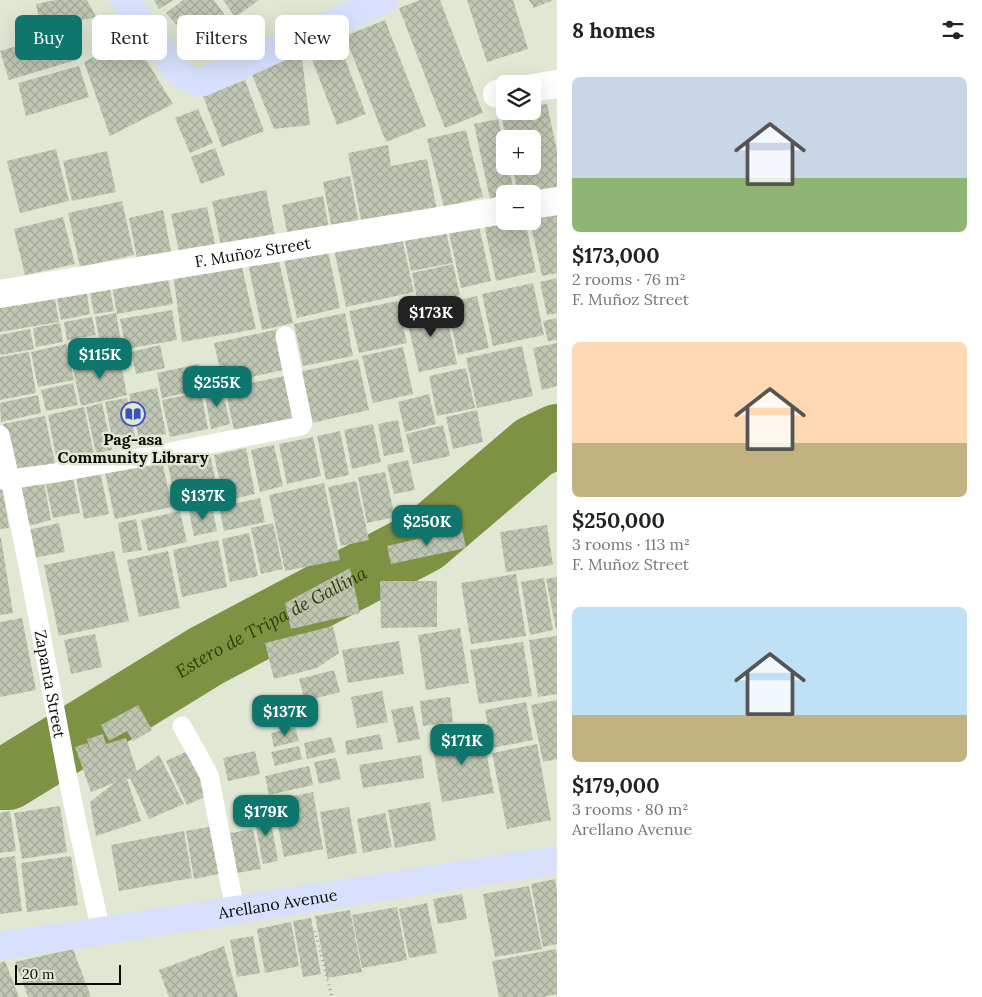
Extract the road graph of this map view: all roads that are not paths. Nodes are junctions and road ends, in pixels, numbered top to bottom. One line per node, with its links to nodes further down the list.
1 (124, 0): 2 (street)
2 (384, 0)
3 (557, 84): 4 (street)
4 (541, 87)
5 (557, 201): 6 (street)
6 (541, 204)
7 (496, 211): 8 (street, F. Muñoz Street)
8 (0, 294)
9 (285, 336): 11 (lane)
10 (0, 436): 11 (lane, Zapanta Street)
11 (5, 479): 15 (lane, Zapanta Street)
12 (182, 726): 14 (lane)
13 (557, 860): 14 (street, Arellano Avenue)
14 (235, 910): 15 (street, Arellano Avenue)
15 (101, 931): 16 (street, Arellano Avenue)
16 (0, 946)

